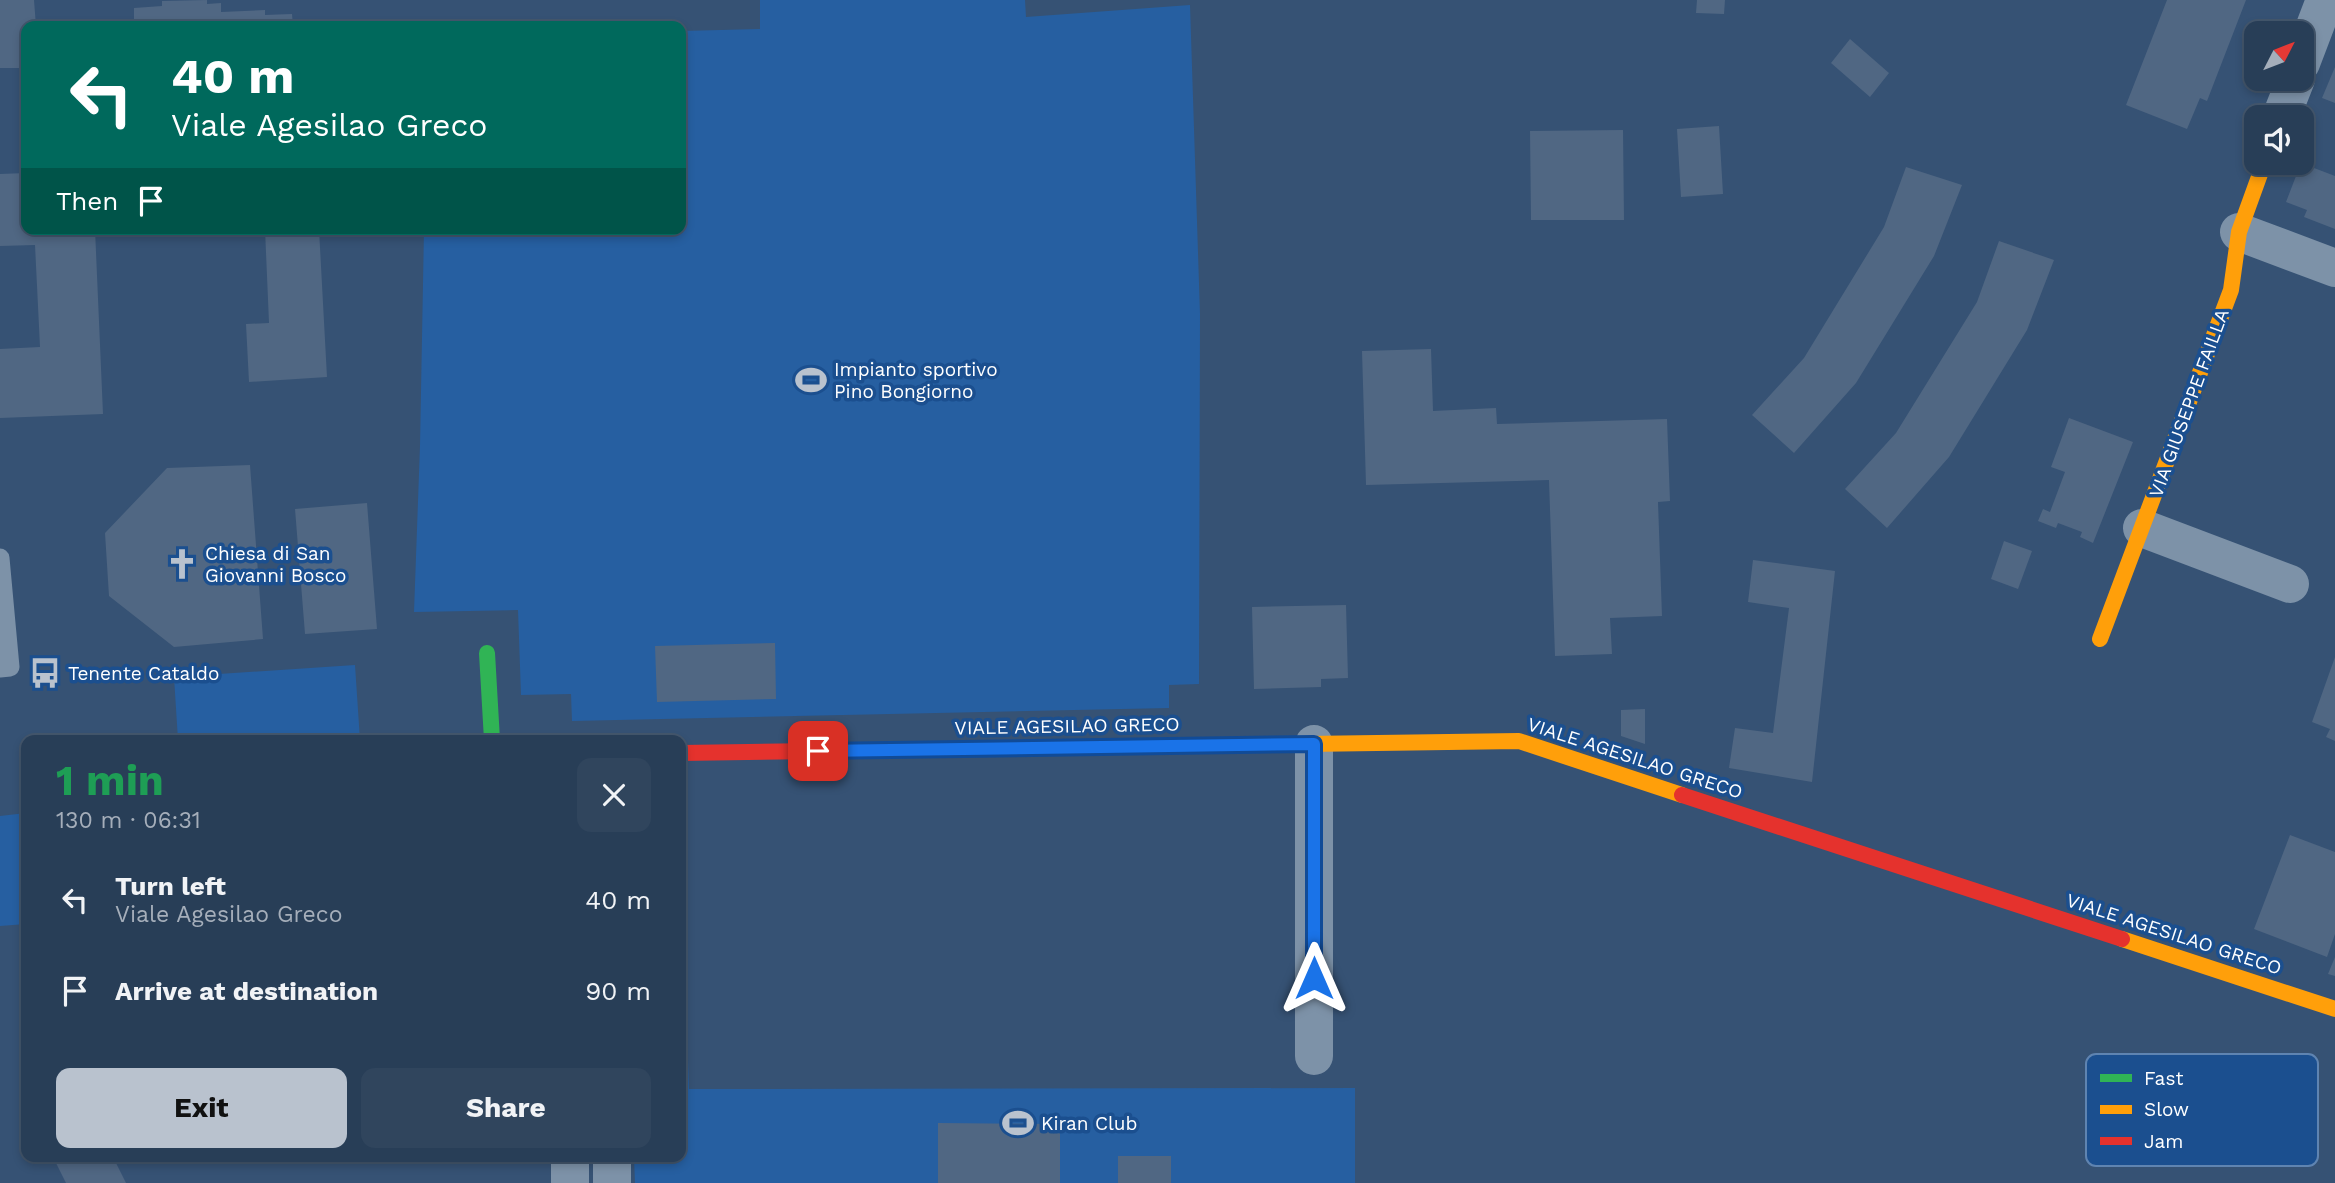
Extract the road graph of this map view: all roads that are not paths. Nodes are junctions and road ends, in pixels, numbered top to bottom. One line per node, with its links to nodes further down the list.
1 (2325, 0): 2 (street)
2 (2314, 29)
3 (2260, 175): 4 (street, VIA GIUSEPPE FAILLA)
4 (2239, 232): 5 (street); 6 (street, VIA GIUSEPPE FAILLA)
5 (2335, 268)
6 (2142, 528): 8 (street); 9 (street, VIA GIUSEPPE FAILLA)
7 (0, 558): 11 (lane)
8 (2290, 584)
9 (2101, 639)
10 (487, 653): 12 (street)
11 (0, 667)
12 (492, 735)
13 (1314, 744): 14 (street, VIALE AGESILAO GRECO); 15 (street, VIALE AGESILAO GRECO); 16 (street)
14 (686, 753)
15 (2335, 1009)
16 (1314, 1056)
17 (570, 1162): 19 (street)
18 (612, 1162): 20 (street)
19 (570, 1183)
20 (612, 1183)

